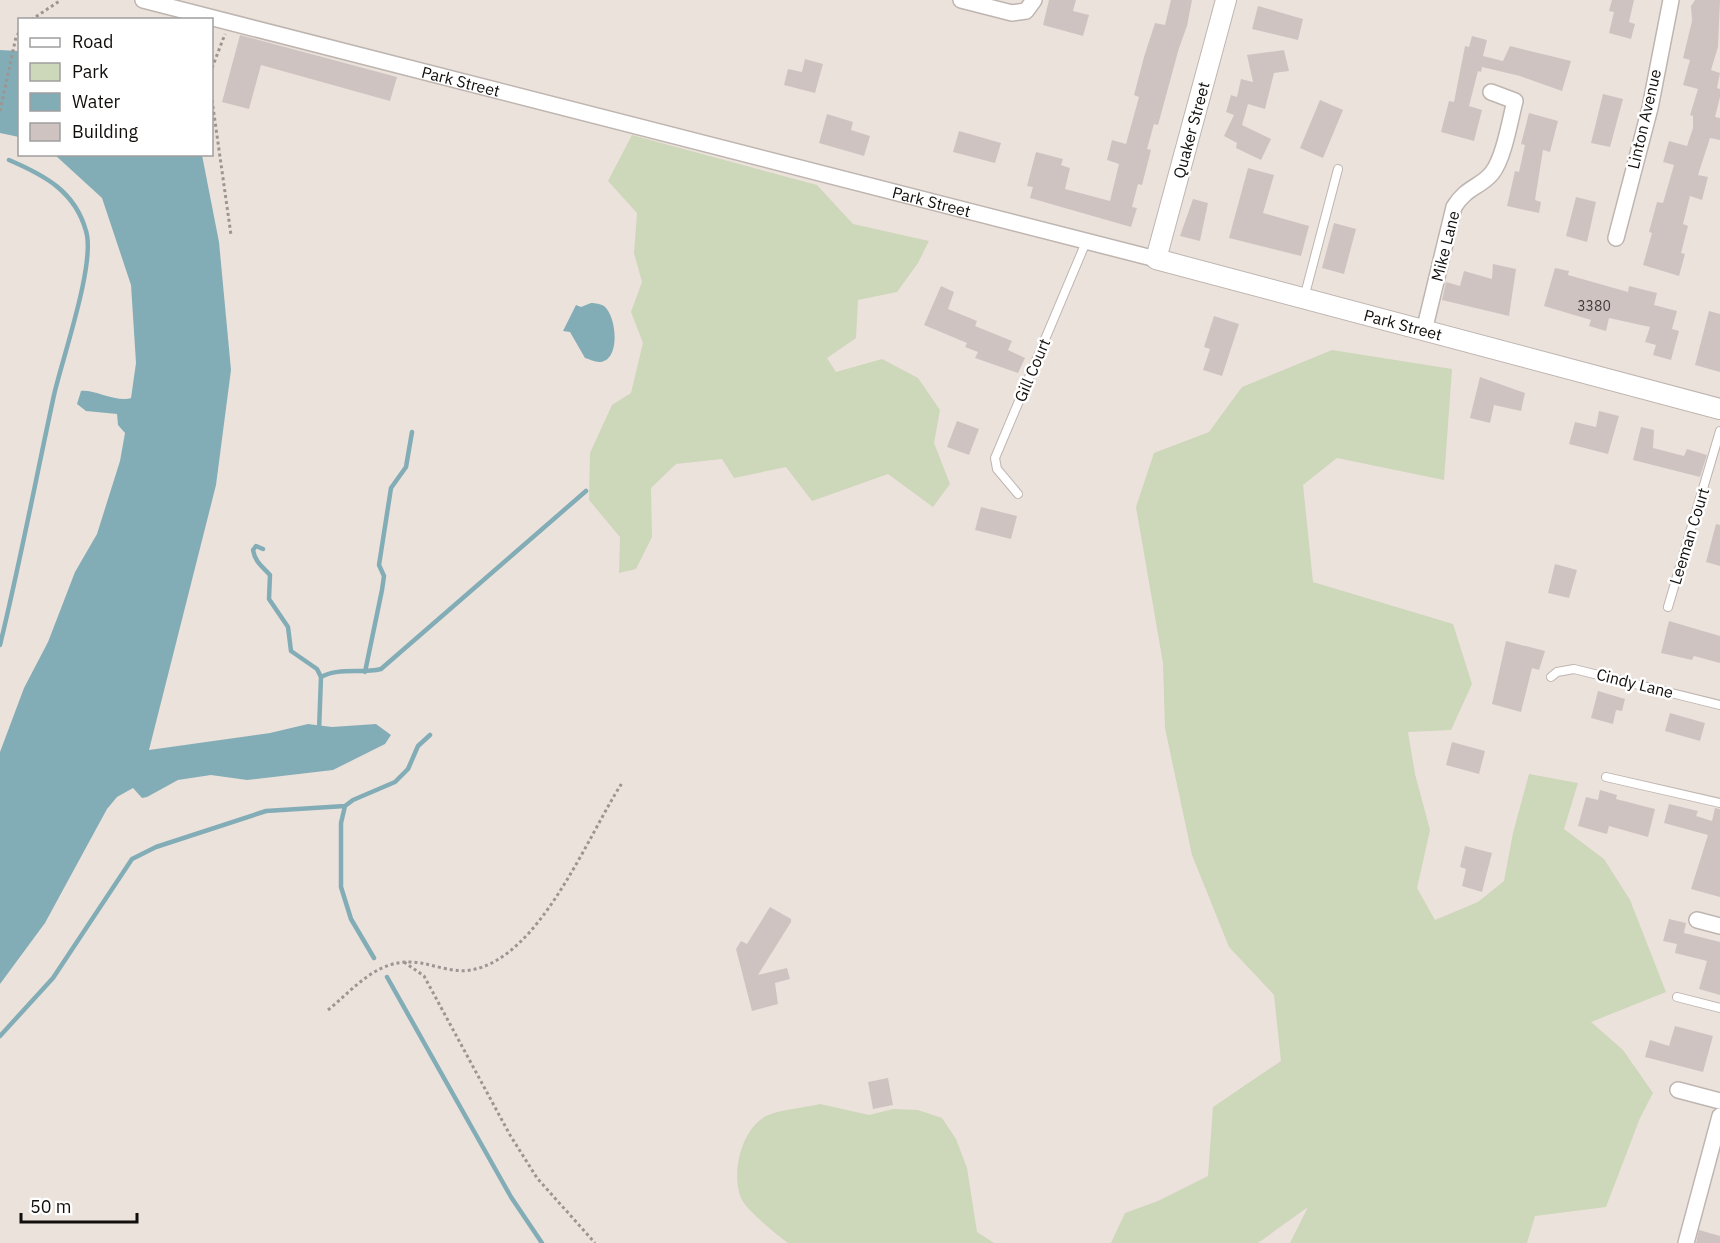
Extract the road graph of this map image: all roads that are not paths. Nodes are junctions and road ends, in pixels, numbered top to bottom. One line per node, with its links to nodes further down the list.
1 (142, 0): 6 (street, Park Street)
2 (961, 0): 3 (street)
3 (1034, 0)
4 (1226, 0): 12 (street, Quaker Street)
5 (1671, 0): 10 (street, Linton Avenue)
6 (206, 18)
7 (213, 20): 11 (street, Park Street)
8 (1491, 92): 14 (street, Mike Lane)
9 (1338, 169): 13 (lane)
10 (1616, 238)
11 (1086, 242): 12 (street, Park Street); 17 (lane, Gill Court)
12 (1156, 259): 13 (street, Park Street)
13 (1304, 299): 14 (street, Park Street)
14 (1424, 331): 15 (street, Park Street)
15 (1720, 409)
16 (1720, 431): 18 (lane, Leeman Court)
17 (1018, 494)
18 (1668, 607)
19 (1551, 677): 20 (lane, Cindy Lane)
20 (1720, 705)
21 (1606, 777): 22 (lane)
22 (1720, 803)
23 (1697, 920): 24 (street)
24 (1720, 926)
25 (1677, 997): 26 (lane)
26 (1720, 1008)
27 (1678, 1090): 28 (street)
28 (1720, 1101)
29 (1720, 1116): 30 (street)
30 (1686, 1243)

